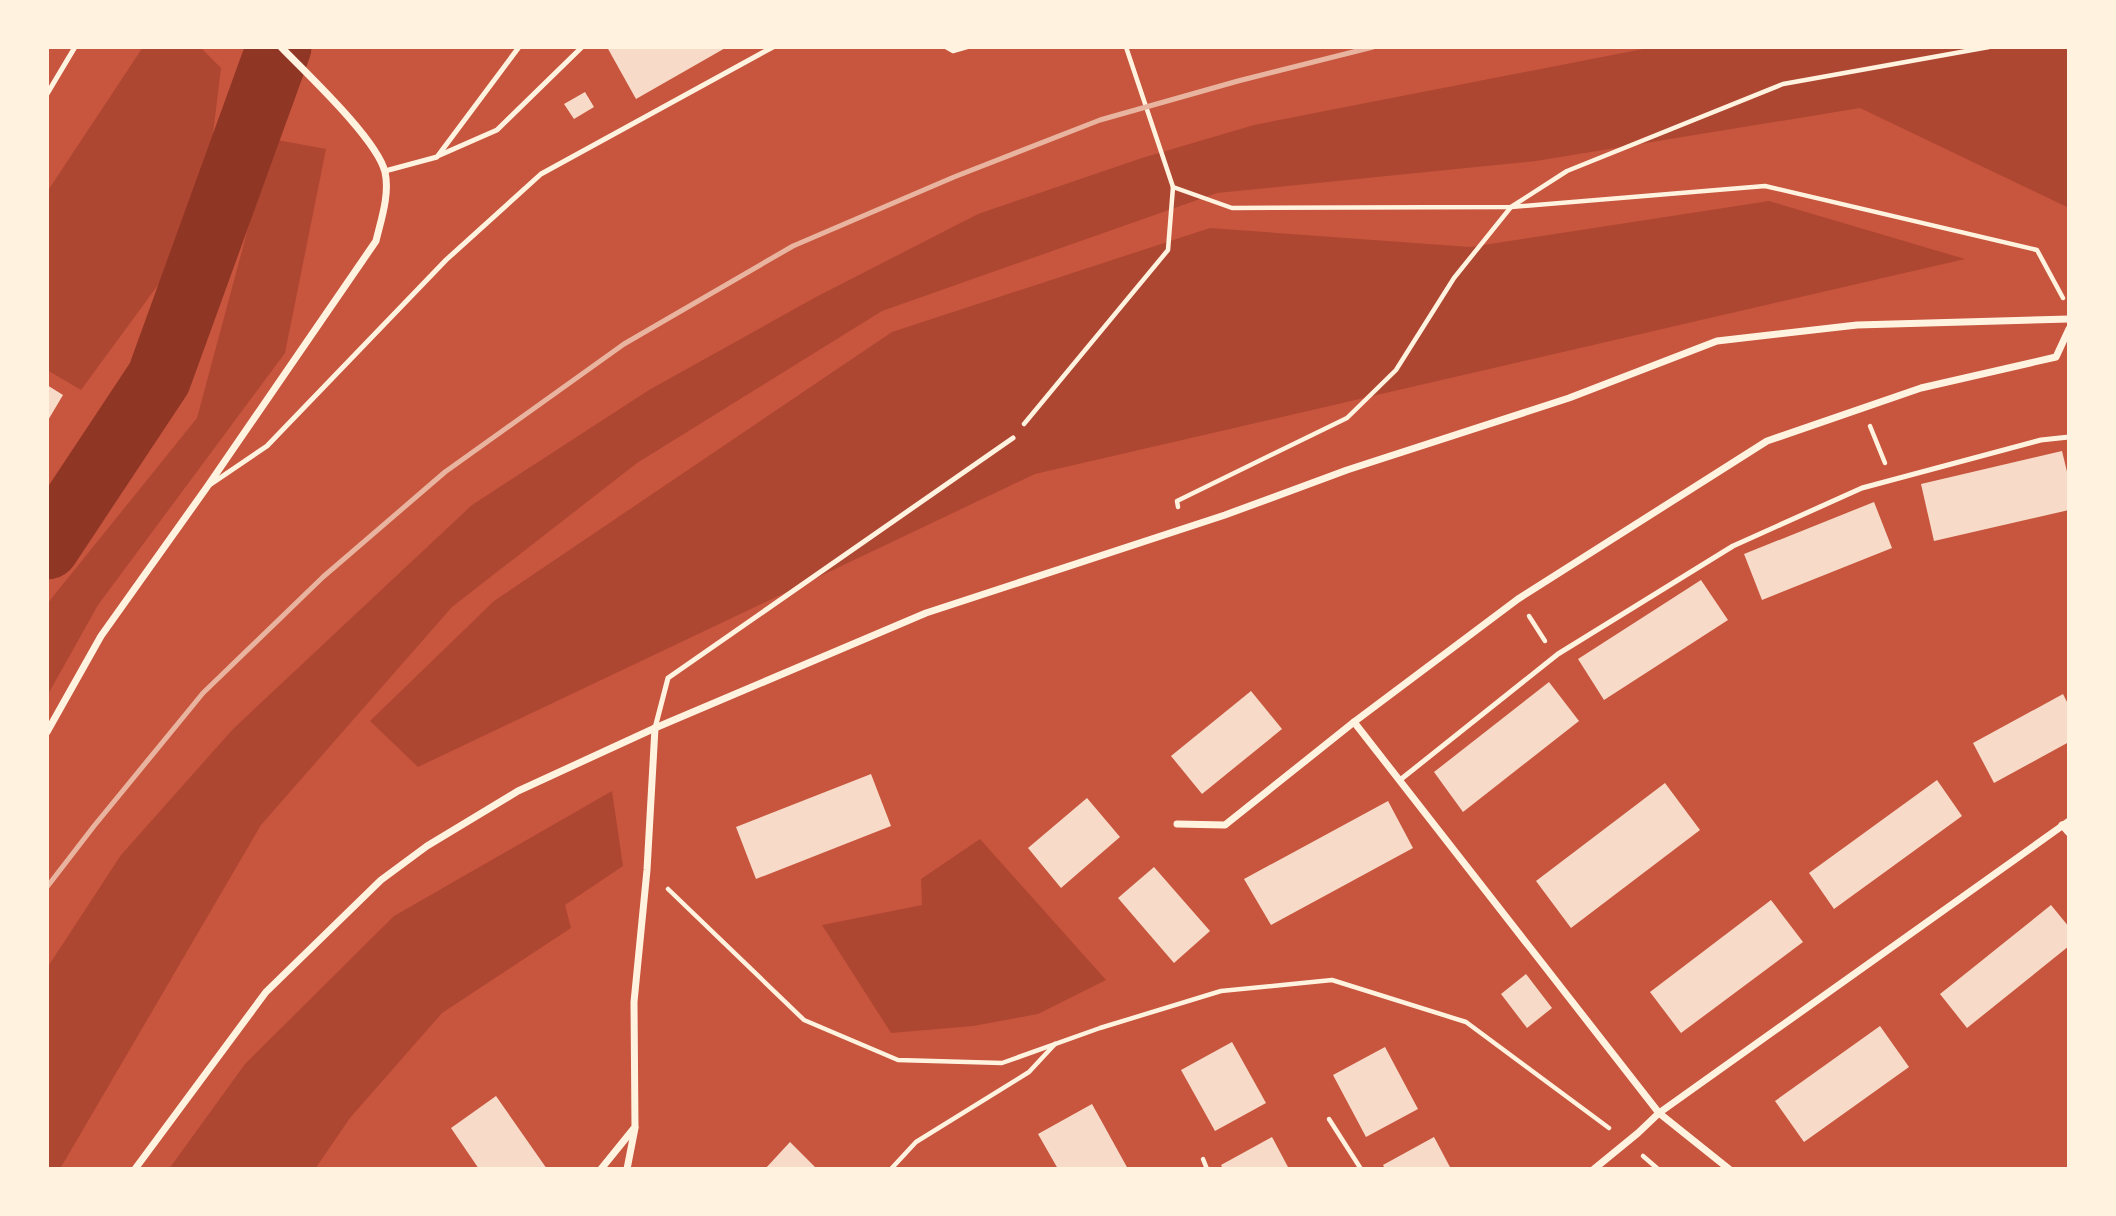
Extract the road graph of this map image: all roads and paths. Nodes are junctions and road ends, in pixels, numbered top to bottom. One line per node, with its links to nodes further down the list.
1 (75, 47): 10 (lane)
2 (281, 47): 12 (street)
3 (519, 47): 11 (lane)
4 (582, 47): 11 (lane)
5 (773, 47): 22 (lane)
6 (946, 47): 7 (path)
7 (967, 47)
8 (1126, 47): 13 (path)
9 (1989, 47): 14 (path)
10 (47, 94)
11 (437, 157): 12 (lane)
12 (385, 171): 22 (street)
13 (1173, 187): 14 (path); 20 (path)
14 (1511, 207): 15 (path); 23 (path)
15 (2069, 310)
16 (2069, 319): 23 (street)
17 (2069, 329): 18 (street)
18 (1863, 407): 21 (path); 24 (street)
19 (2069, 437): 21 (lane)
20 (1013, 438): 27 (lane)
21 (1893, 479): 25 (lane)
22 (207, 487): 28 (street)
23 (1182, 529): 27 (street)
24 (1518, 599): 25 (path); 26 (street)
25 (1558, 654): 29 (lane)
26 (1354, 722): 29 (street); 31 (street)
27 (655, 728): 33 (street); 40 (street)
28 (47, 732)
29 (1399, 780): 35 (street)
30 (2065, 823): 32 (street); 35 (street)
31 (1177, 824)
32 (2069, 833)
33 (647, 870): 34 (path); 38 (street)
34 (1056, 1044): 36 (path); 43 (path)
35 (1659, 1113): 46 (street); 47 (street)
36 (1595, 1116)
37 (1329, 1119): 45 (path)
38 (635, 1127): 41 (street); 42 (street)
39 (1203, 1159): 44 (path)
40 (135, 1169)
41 (601, 1169)
42 (627, 1169)
43 (891, 1169)
44 (1207, 1169)
45 (1361, 1169)
46 (1594, 1169)
47 (1729, 1169)

